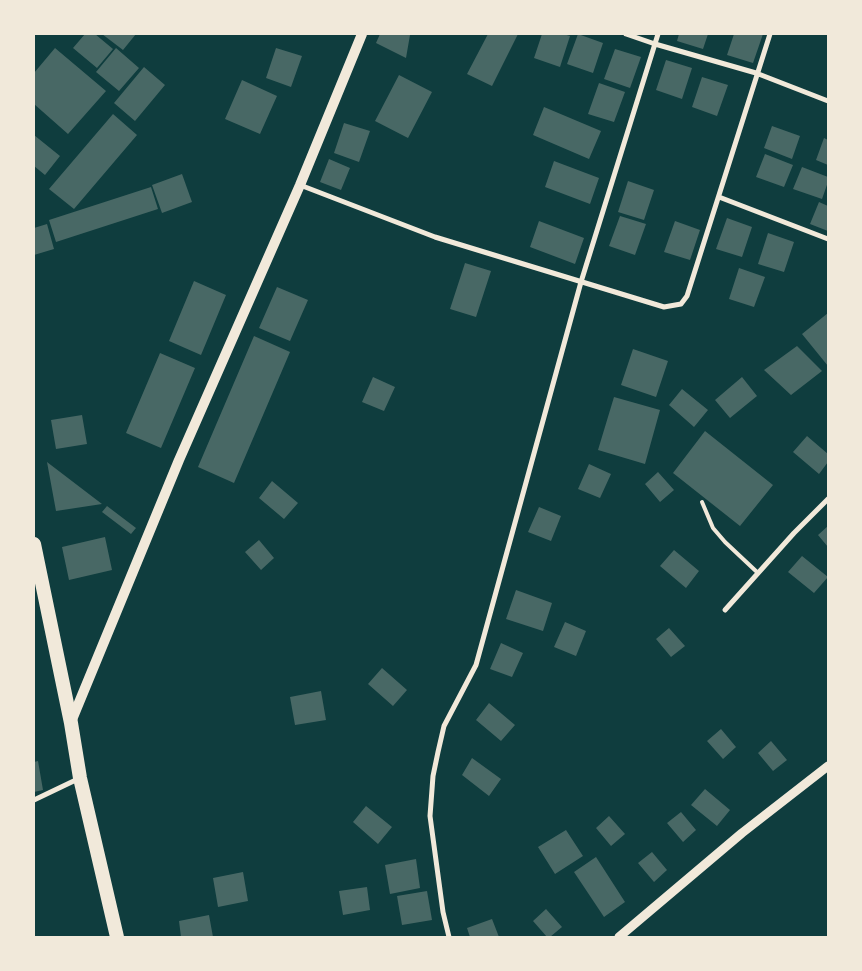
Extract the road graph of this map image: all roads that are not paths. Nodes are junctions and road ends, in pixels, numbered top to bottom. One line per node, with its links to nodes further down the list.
1 (362, 34): 8 (main road)
2 (626, 34): 5 (street)
3 (658, 34): 5 (street)
4 (770, 34): 6 (street)
5 (655, 44): 6 (street); 11 (street)
6 (756, 73): 7 (street); 9 (street)
7 (828, 101)
8 (300, 185): 11 (street); 17 (main road)
9 (719, 197): 10 (street); 11 (street)
10 (828, 239)
11 (581, 282): 22 (street)
12 (828, 499): 15 (street)
13 (702, 502): 15 (lane)
14 (34, 544): 17 (highway)
15 (758, 573): 16 (street)
16 (725, 610)
17 (71, 723): 19 (highway)
18 (828, 766): 23 (street)
19 (80, 778): 20 (street); 21 (highway)
20 (34, 800)
21 (117, 937)
22 (449, 937)
23 (619, 937)

